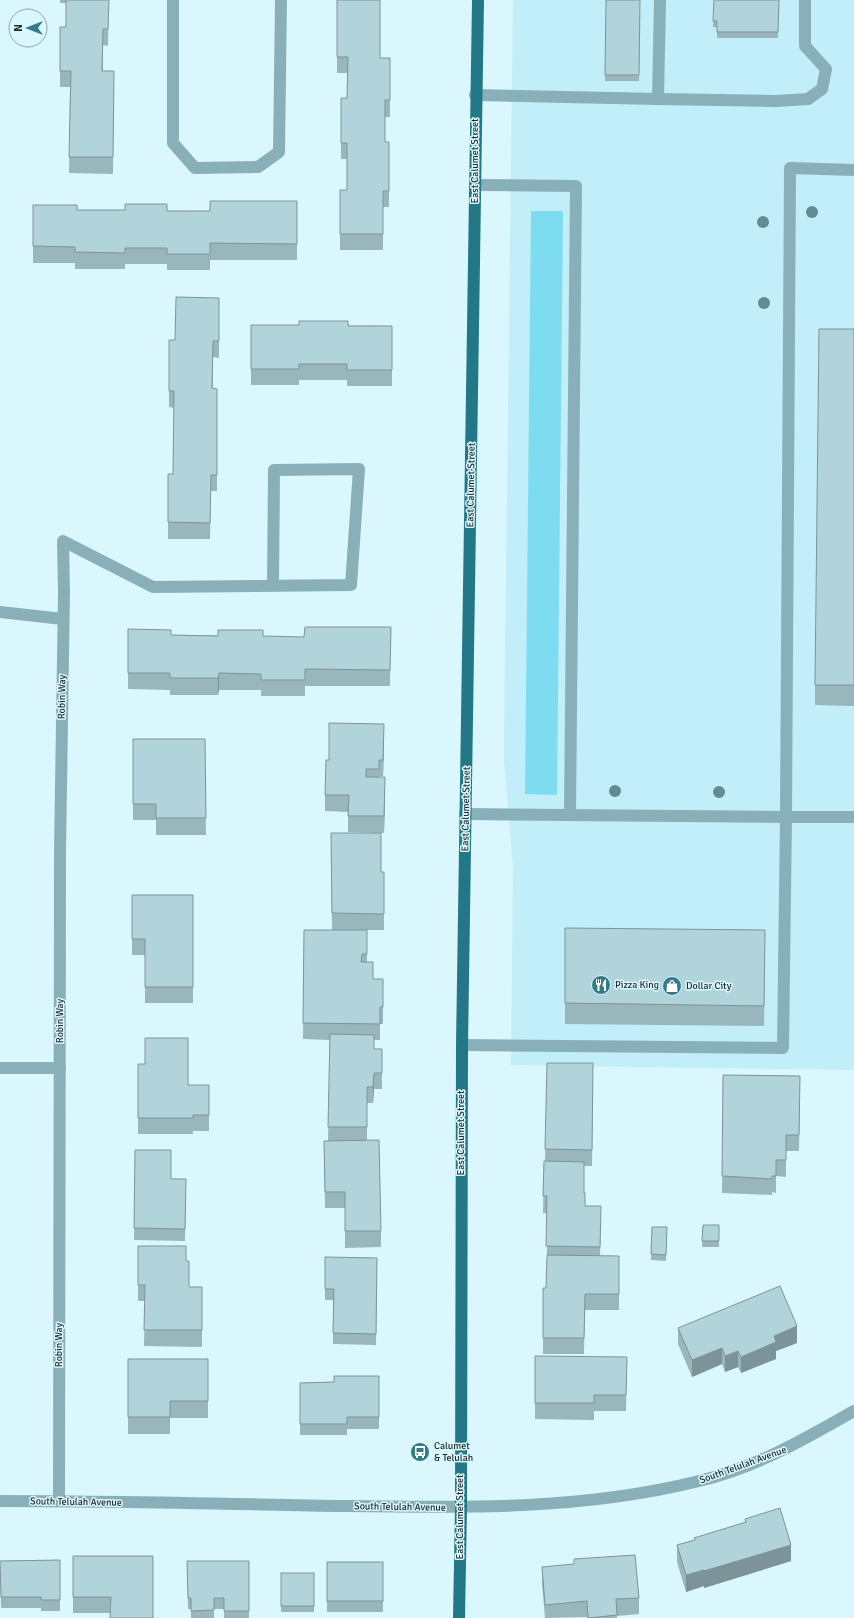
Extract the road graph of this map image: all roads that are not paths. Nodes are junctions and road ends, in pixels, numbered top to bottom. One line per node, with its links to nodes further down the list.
1 (173, 0): 2 (street)
2 (281, 0)
3 (478, 0): 6 (main road, East Calumet Street)
4 (660, 0): 7 (street)
5 (805, 0): 7 (street)
6 (475, 95): 7 (street); 9 (main road, East Calumet Street)
7 (658, 100)
8 (854, 170): 15 (street)
9 (476, 185): 13 (main road, East Calumet Street); 14 (street)
10 (273, 586): 10 (street); 12 (street, Robin Way)
11 (0, 612): 12 (street)
12 (63, 619): 19 (street, Robin Way)
13 (466, 814): 14 (street); 17 (main road, East Calumet Street)
14 (570, 815): 15 (street)
15 (786, 817): 16 (street); 17 (street)
16 (854, 817)
17 (462, 1045): 23 (main road, East Calumet Street)
18 (0, 1068): 19 (street)
19 (60, 1068): 22 (street, Robin Way)
20 (854, 1411): 23 (street, South Telulah Avenue)
21 (0, 1501): 22 (street, South Telulah Avenue)
22 (58, 1501): 23 (street, South Telulah Avenue)
23 (461, 1508): 24 (main road, East Calumet Street)
24 (459, 1618)

